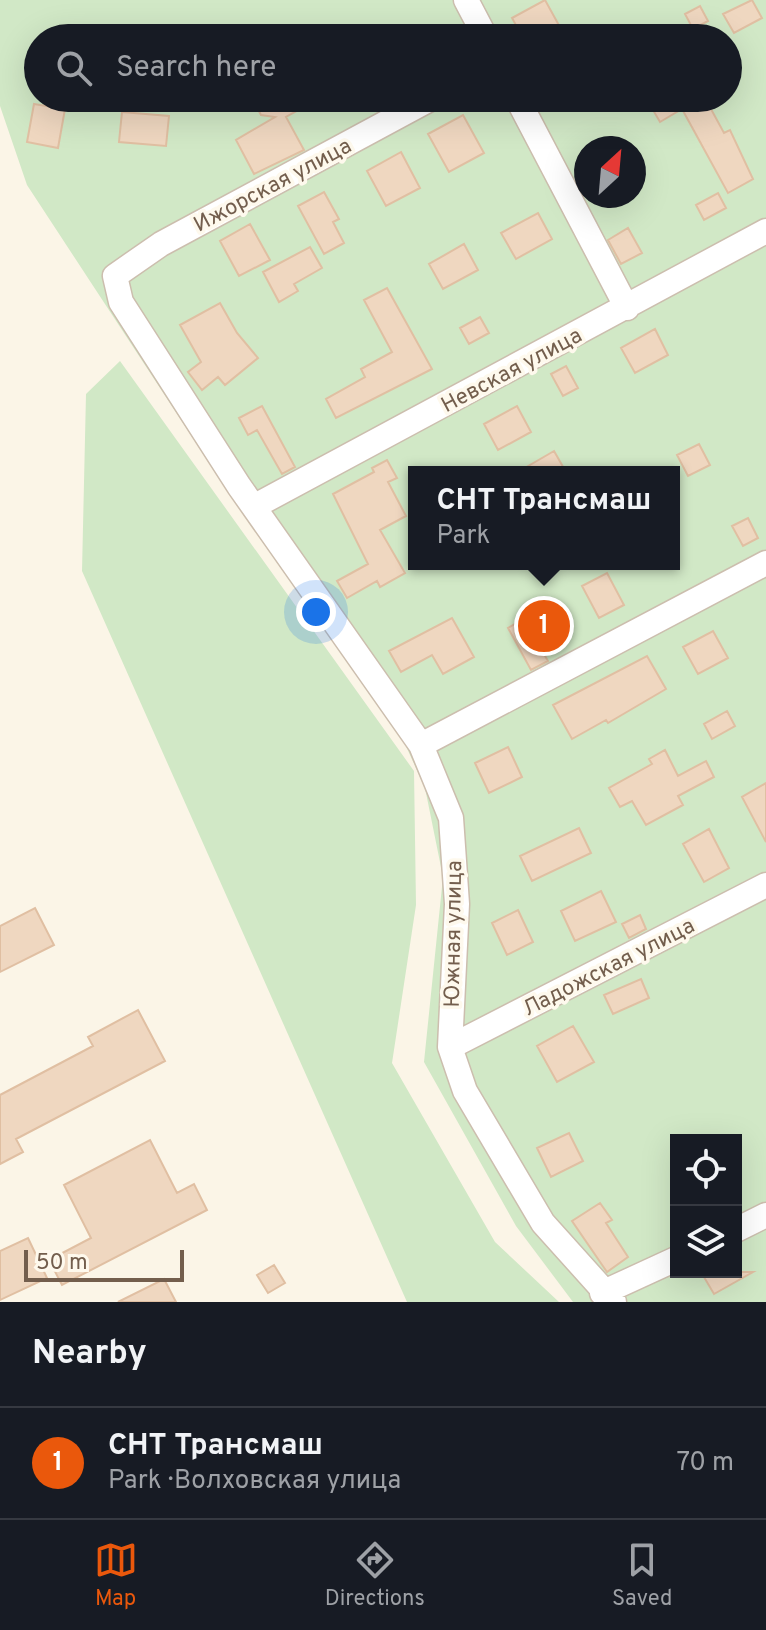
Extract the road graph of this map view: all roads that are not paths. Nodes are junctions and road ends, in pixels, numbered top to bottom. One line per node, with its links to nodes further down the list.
1 (466, 0): 2 (street)
2 (479, 24)
3 (406, 112): 6 (street, Ижорская улица)
4 (524, 112): 7 (street)
5 (766, 231): 7 (street, Невская улица)
6 (115, 276): 8 (street, Южная улица)
7 (627, 308): 8 (street, Невская улица)
8 (255, 506): 10 (street, Южная улица)
9 (766, 563): 10 (street)
10 (421, 745): 12 (street, Южная улица)
11 (766, 885): 12 (street, Ладожская улица)
12 (450, 1047): 16 (street, Южная улица)
13 (766, 1215): 14 (street)
14 (742, 1227)
15 (670, 1262): 16 (street)
16 (608, 1297)

